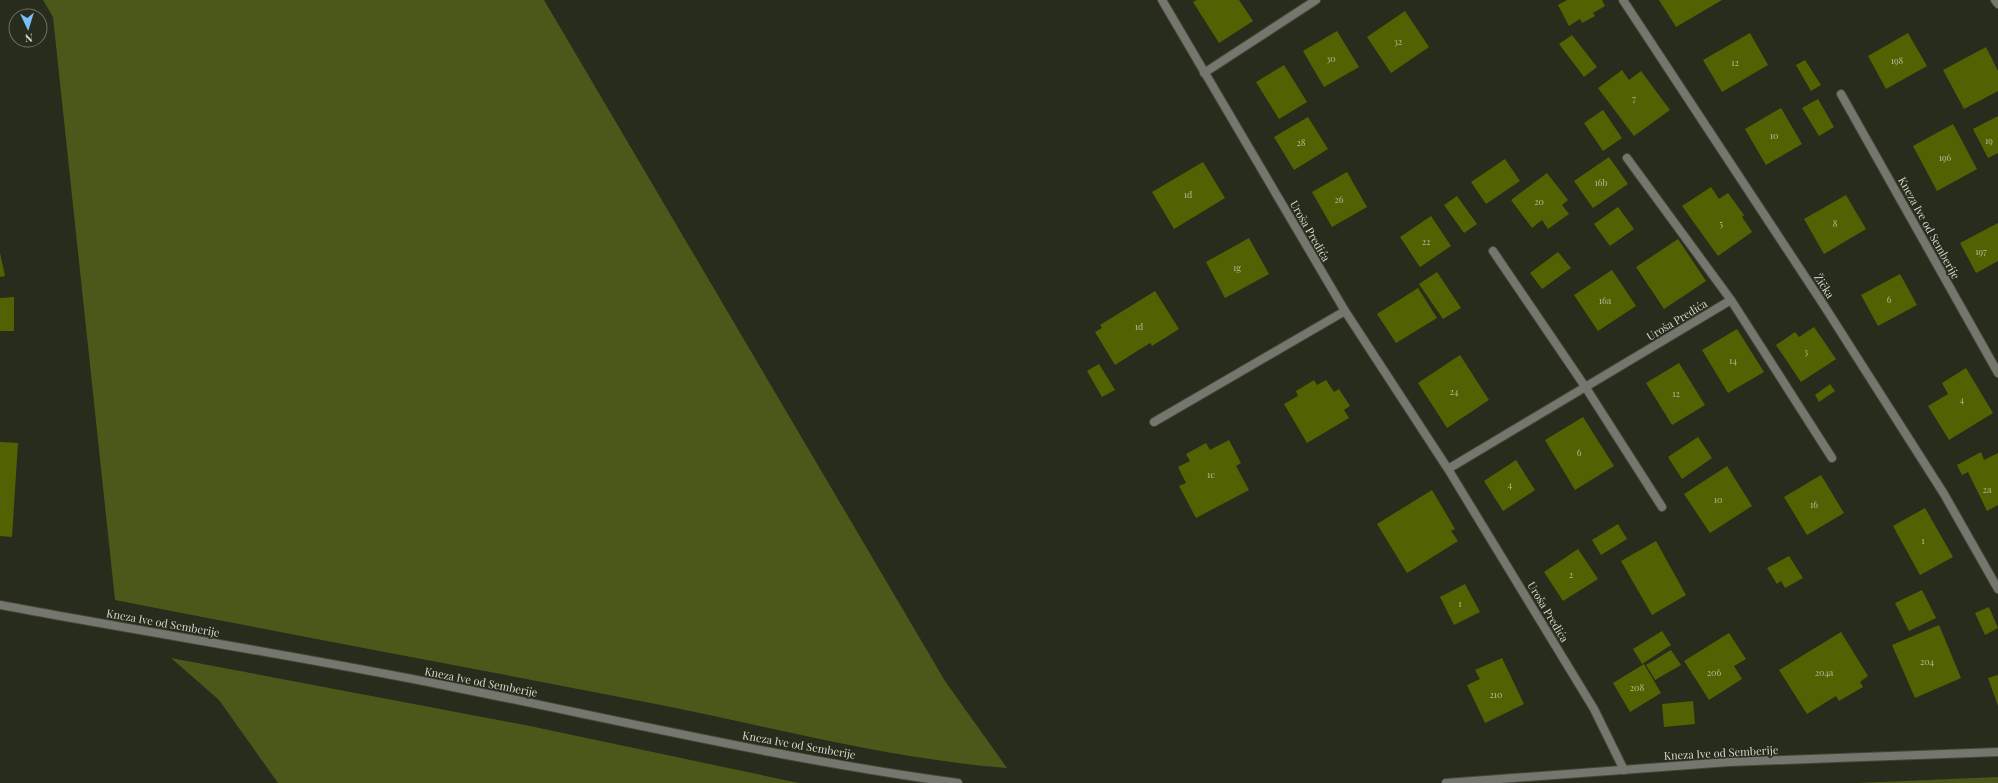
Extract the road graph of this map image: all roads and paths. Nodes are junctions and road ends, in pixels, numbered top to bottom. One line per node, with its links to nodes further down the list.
1 (1162, 0): 6 (street, Uroša Predića)
2 (1316, 0): 6 (street)
3 (1623, 0): 18 (street, Žička)
4 (1995, 0): 5 (street)
5 (1998, 4)
6 (1204, 73): 11 (street, Uroša Predića)
7 (1841, 94): 12 (street, Kneza Ive od Semberije)
8 (1627, 158): 10 (street)
9 (1493, 251): 13 (street)
10 (1731, 300): 13 (street, Uroša Predića); 15 (street)
11 (1345, 312): 14 (street); 16 (street, Uroša Predića)
12 (1998, 373)
13 (1586, 388): 16 (street, Uroša Predića); 17 (street)
14 (1154, 422)
15 (1832, 458)
16 (1448, 469): 21 (street, Uroša Predića)
17 (1662, 507)
18 (1998, 589)
19 (0, 605): 22 (street, Kneza Ive od Semberije)
20 (1998, 752): 21 (street, Kneza Ive od Semberije)
21 (1624, 770): 23 (street, Kneza Ive od Semberije)
22 (958, 783)
23 (1446, 783)

